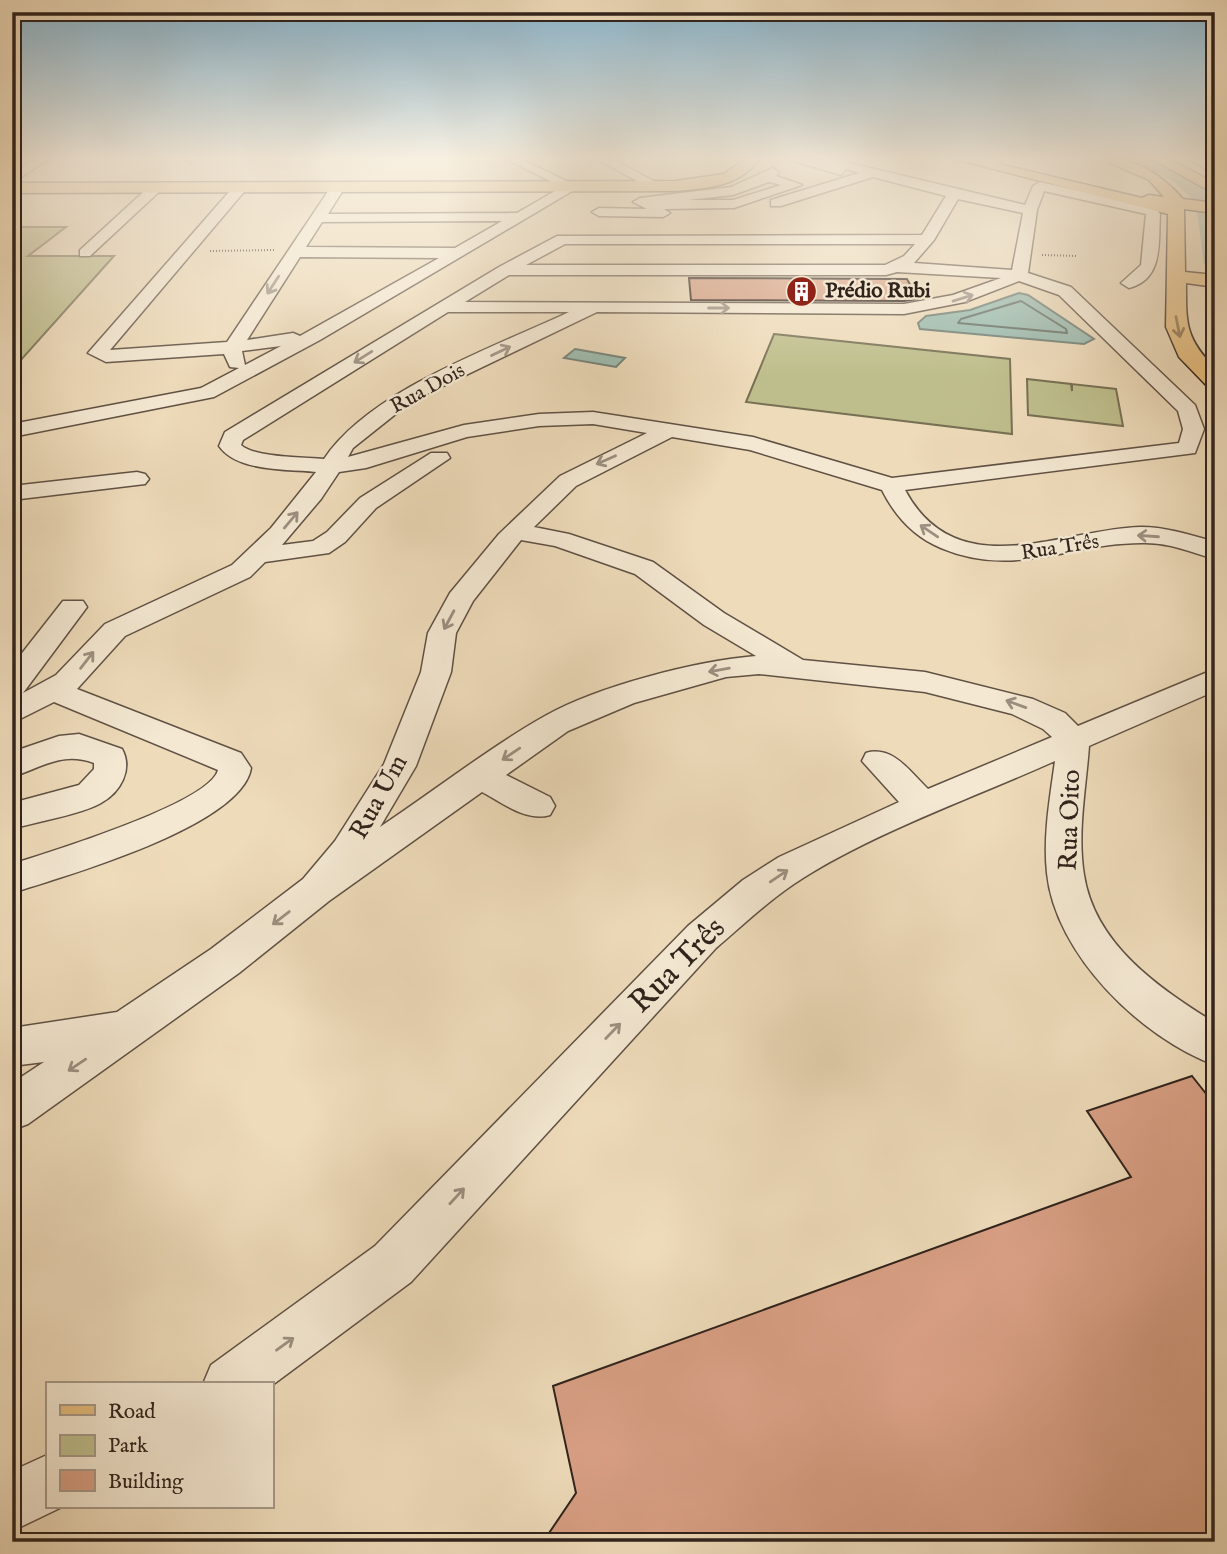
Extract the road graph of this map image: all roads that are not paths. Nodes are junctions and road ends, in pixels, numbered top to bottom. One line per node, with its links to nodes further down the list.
1 (109, 232): 13 (street)
2 (202, 232): 29 (street)
3 (308, 232): 12 (street)
4 (494, 232): 14 (street)
5 (572, 232): 10 (street)
6 (930, 232): 11 (street)
7 (1026, 232): 19 (street)
8 (1152, 232): 16 (street)
9 (1177, 232): 20 (main road)
10 (562, 239): 11 (street); 17 (street)
11 (925, 240): 15 (street)
12 (295, 251): 14 (street); 29 (street, one-way to 29)
13 (86, 253)
14 (458, 253): 23 (street)
15 (898, 267): 18 (street); 19 (street)
16 (1120, 267)
17 (505, 270): 18 (street); 24 (street)
18 (674, 270): 25 (street)
19 (1019, 276): 25 (street, Rua Dois, one-way to 19); 34 (street)
20 (1181, 281): 21 (main road); 22 (main road); 31 (main road, one-way to 31)
21 (1215, 281)
22 (1215, 289)
23 (393, 290): 24 (street); 26 (street)
24 (437, 300): 25 (street); 27 (street)
25 (594, 307): 37 (street, Rua Dois, one-way to 25)
26 (314, 336): 29 (street); 30 (street)
27 (391, 340): 28 (street); 37 (street, one-way to 37)
28 (415, 345)
29 (233, 348): 30 (street)
30 (241, 376): 32 (street)
31 (1215, 381)
32 (12, 431)
33 (668, 431): 37 (street); 39 (street); 41 (street, Rua Um, one-way to 41)
34 (1199, 437): 35 (street); 39 (street)
35 (1215, 451)
36 (439, 458): 43 (street)
37 (330, 466): 43 (street, Rua Dois, one-way to 37)
38 (137, 479): 40 (street)
39 (891, 485): 42 (street, Rua Três, one-way to 39)
40 (12, 493)
41 (515, 532): 45 (street); 58 (street, Rua Um, one-way to 58)
42 (1215, 551)
43 (259, 555): 48 (street, Rua Dois, one-way to 43)
44 (74, 607): 47 (street)
45 (798, 668): 50 (street, one-way to 45); 53 (street, one-way to 53)
46 (1213, 683): 50 (street, Rua Três)
47 (12, 687)
48 (54, 691): 49 (street, Rua Dois); 57 (street)
49 (12, 713)
50 (1074, 740): 54 (street, Rua Três); 60 (street, Rua Oito)
51 (878, 761): 54 (street)
52 (12, 765): 56 (street)
53 (479, 775): 55 (street); 58 (street)
54 (923, 805): 63 (street, Rua Três, one-way to 54)
55 (538, 806)
56 (12, 816)
57 (12, 878)
58 (316, 890): 59 (street, Rua Um, one-way to 59)
59 (129, 1030): 61 (street); 62 (street, Rua Um, one-way to 62)
60 (1215, 1046)
61 (12, 1047)
62 (12, 1108)
63 (233, 1382)
64 (46, 1485): 65 (street)
65 (12, 1502)

